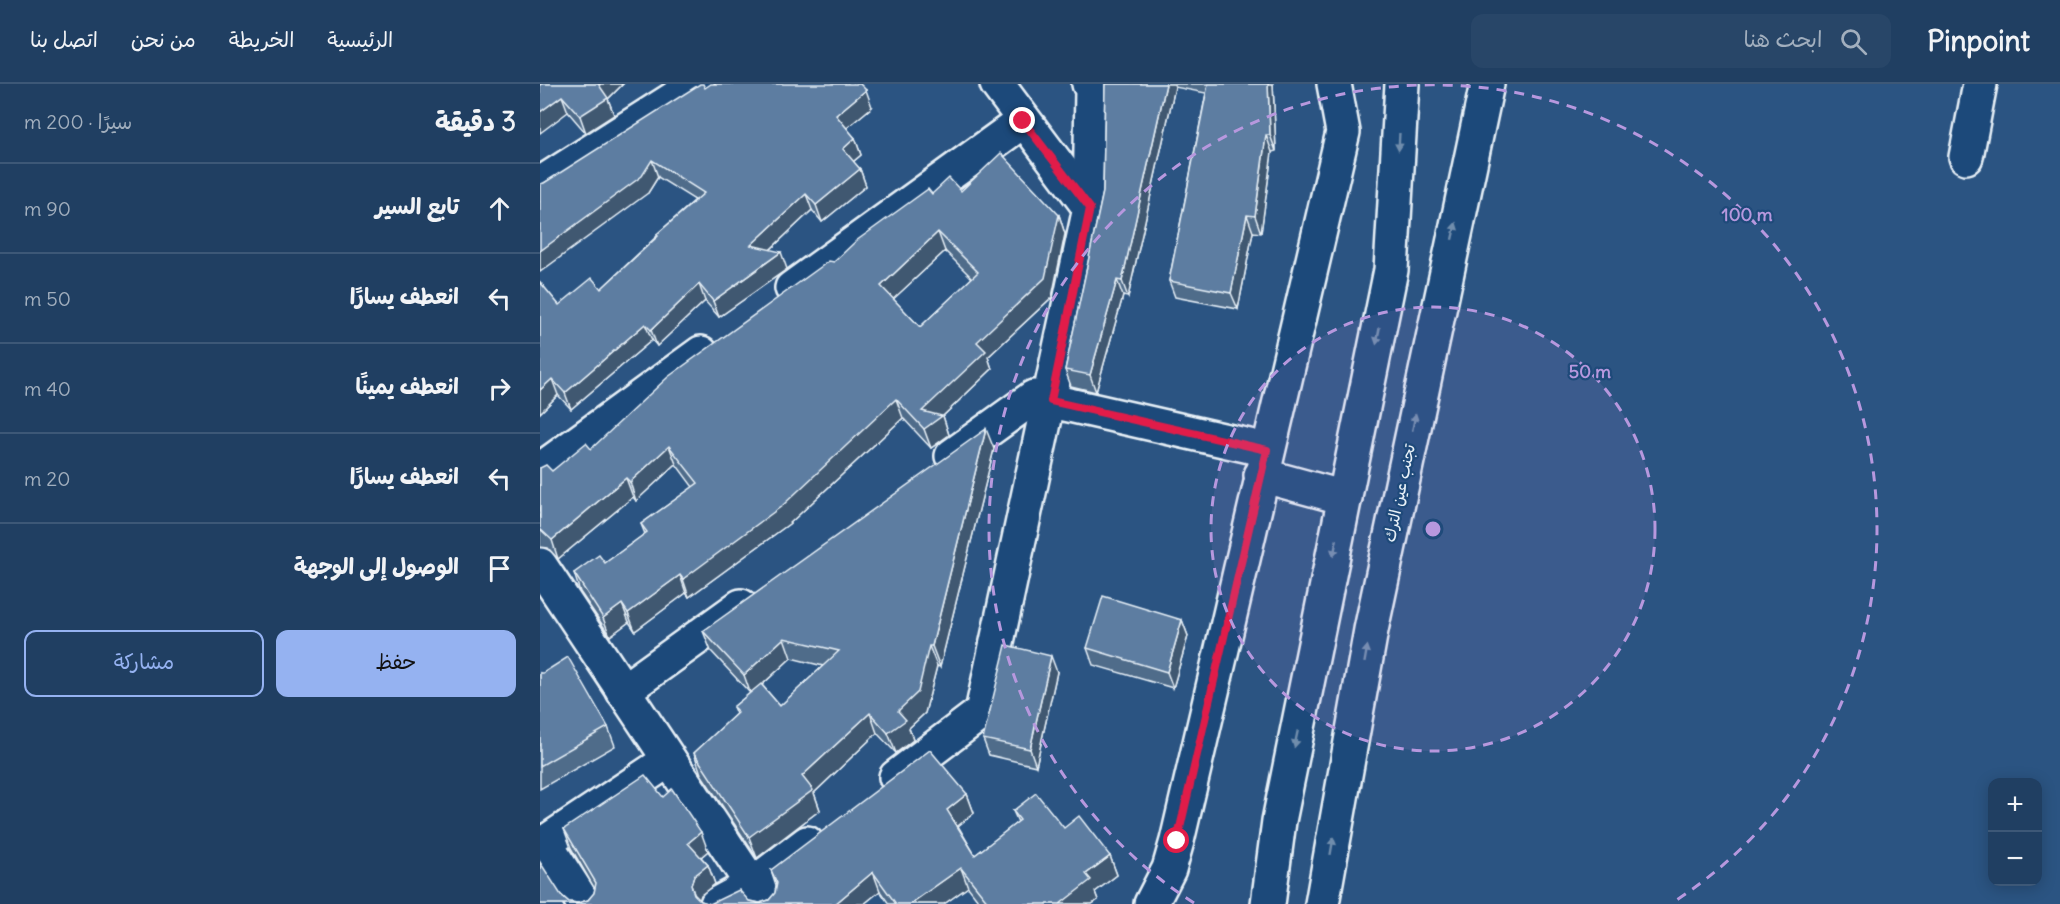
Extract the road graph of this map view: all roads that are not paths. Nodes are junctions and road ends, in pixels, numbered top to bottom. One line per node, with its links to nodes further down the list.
1 (697, 84): 10 (main road)
2 (997, 84): 8 (main road)
3 (1089, 84): 11 (main road)
4 (1334, 84): 15 (main road)
5 (1402, 84): 18 (main road, one-way to 18)
6 (1487, 84): 31 (main road, تجنب عين الترك, one-way to 6)
7 (1980, 84): 9 (main road)
8 (1023, 121): 11 (main road); 12 (main road)
9 (1966, 157)
10 (540, 184)
11 (1090, 208): 14 (main road)
12 (772, 302)
13 (723, 337): 16 (main road)
14 (1051, 401): 15 (main road); 17 (main road); 23 (main road)
15 (1264, 463): 18 (main road); 29 (main road)
16 (540, 470)
17 (929, 472)
18 (1345, 498): 30 (main road, one-way to 30)
19 (540, 565): 21 (main road)
20 (766, 588): 21 (main road)
21 (623, 691): 22 (main road)
22 (669, 760): 25 (main road); 26 (main road)
23 (877, 791)
24 (829, 827): 26 (main road)
25 (543, 844): 27 (main road)
26 (758, 894): 28 (main road)
27 (584, 904)
28 (717, 904)
29 (1151, 904)
30 (1268, 904)
31 (1322, 904)

